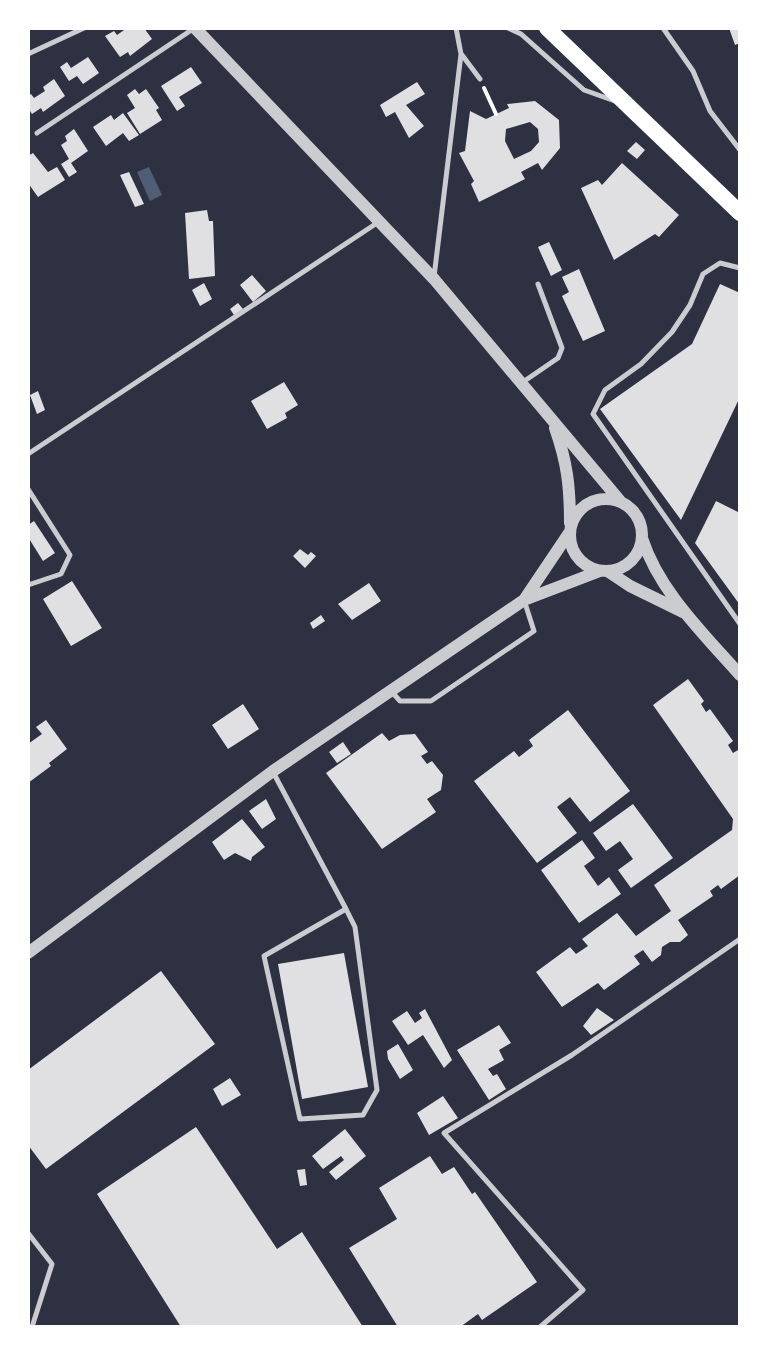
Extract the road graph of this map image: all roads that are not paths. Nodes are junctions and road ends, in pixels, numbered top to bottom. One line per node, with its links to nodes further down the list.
1 (84, 28): 7 (lane)
2 (194, 28): 11 (lane); 16 (street)
3 (456, 28): 8 (lane)
4 (508, 28): 10 (lane)
5 (547, 28): 10 (main road)
6 (663, 28): 12 (lane)
7 (28, 54)
8 (461, 54): 9 (lane); 18 (lane)
9 (480, 79)
10 (627, 105): 13 (main road)
11 (37, 133)
12 (740, 150)
13 (717, 188): 14 (main road); 15 (main road)
14 (740, 202)
15 (740, 213)
16 (378, 222): 18 (street); 22 (lane)
17 (740, 268): 31 (lane)
18 (434, 279): 20 (street)
19 (538, 284): 20 (lane)
20 (523, 382): 21 (street)
21 (552, 421): 24 (street); 25 (street)
22 (28, 454)
23 (28, 489): 28 (lane)
24 (621, 502): 25 (street); 26 (street)
25 (570, 528): 27 (street); 29 (street)
26 (642, 538): 27 (street); 30 (street)
27 (605, 572): 29 (street); 30 (street)
28 (28, 585)
29 (524, 600): 33 (street); 33 (lane)
30 (685, 613): 32 (street)
31 (740, 624)
32 (740, 675)
33 (391, 690): 34 (street)
34 (273, 771): 35 (lane); 37 (street)
35 (346, 909): 35 (lane)
36 (740, 939): 40 (lane)
37 (28, 953)
38 (28, 1233): 39 (lane)
39 (32, 1327)
40 (540, 1327)

